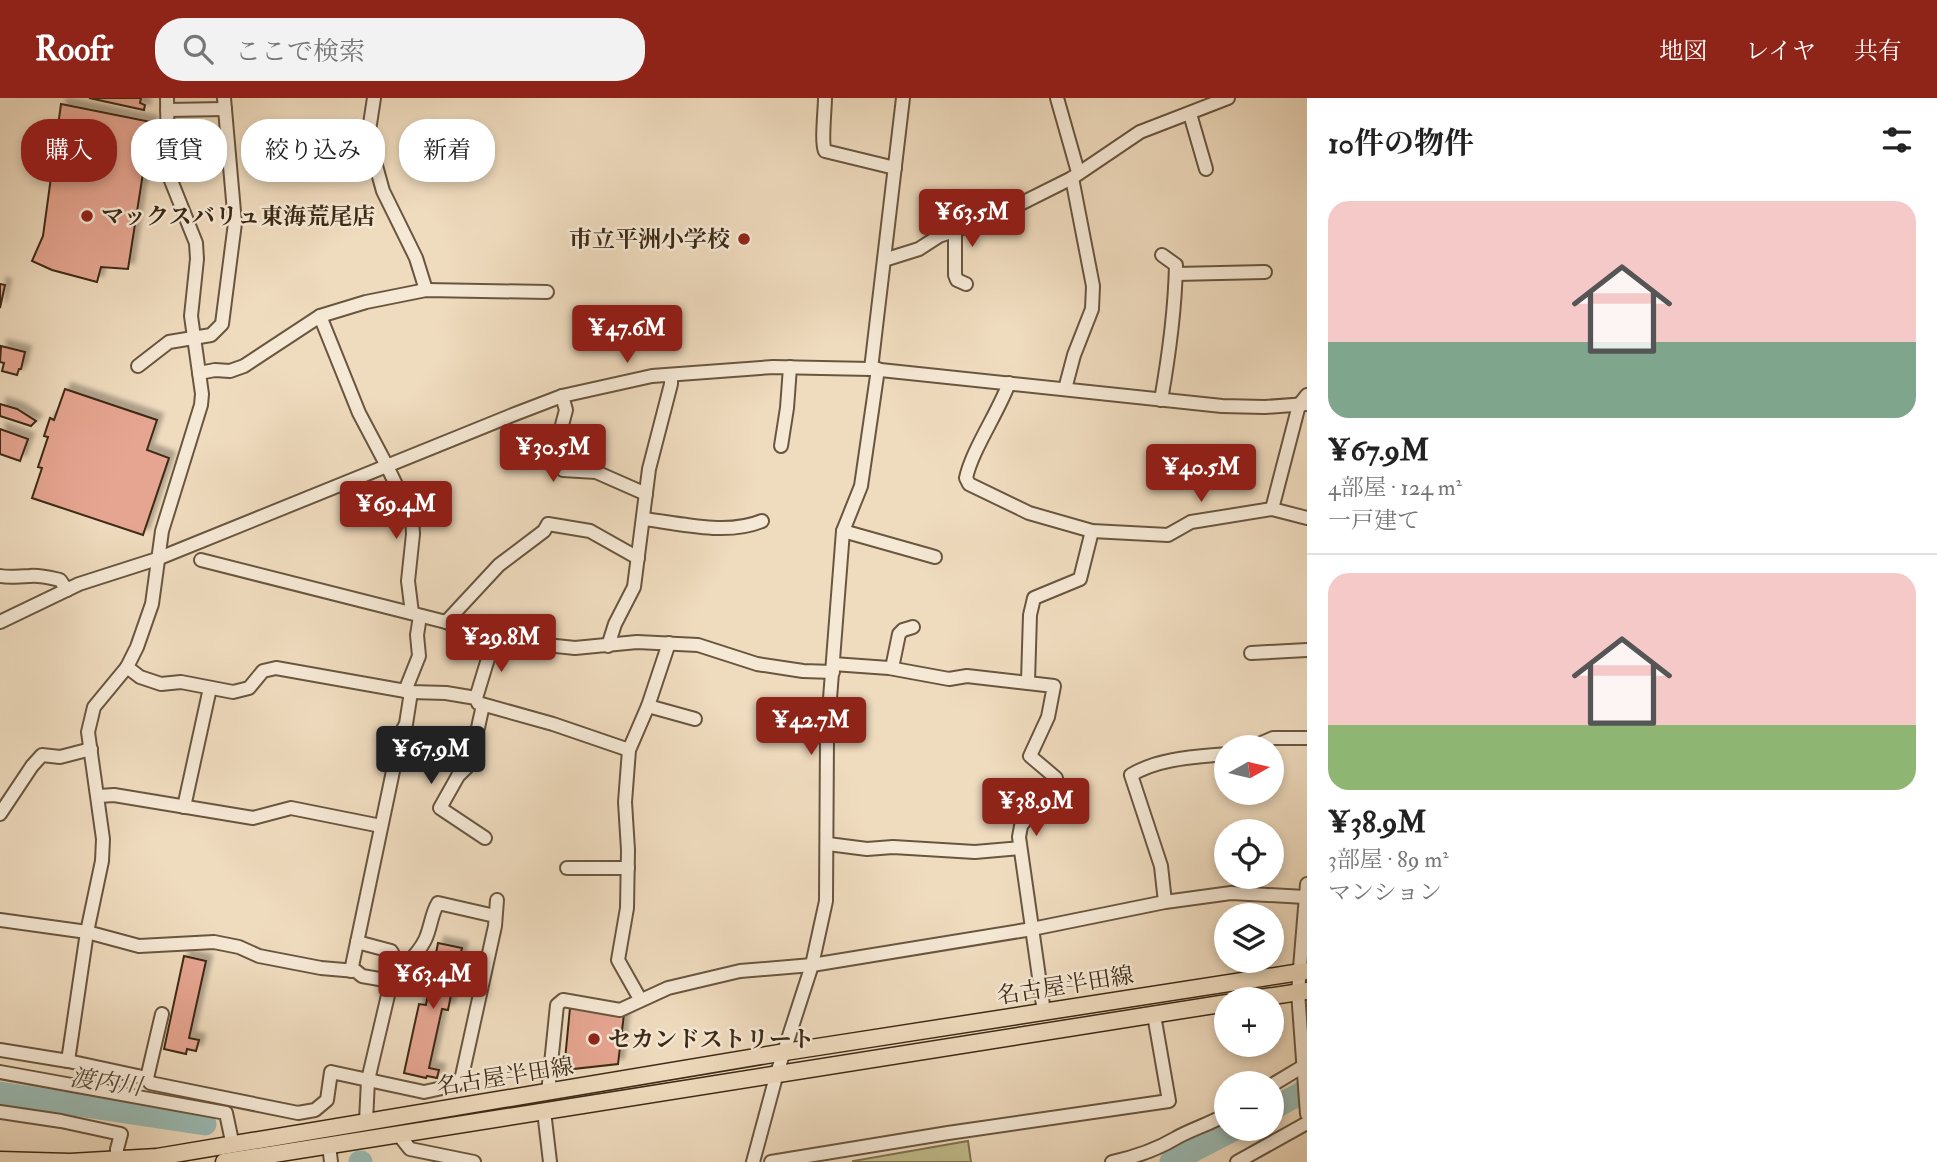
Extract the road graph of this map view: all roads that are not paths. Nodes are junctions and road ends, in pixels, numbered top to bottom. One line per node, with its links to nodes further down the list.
1 (374, 98): 9 (street)
2 (825, 98): 10 (street)
3 (903, 98): 10 (street)
4 (1057, 98): 12 (street)
5 (1227, 98): 8 (street)
6 (225, 103): 7 (street); 23 (street)
7 (167, 104): 23 (street)
8 (1190, 114): 11 (street); 12 (street)
9 (371, 119)
10 (895, 167): 16 (street)
11 (1206, 170)
12 (1075, 175): 14 (street); 30 (street)
13 (381, 182): 20 (street)
14 (955, 230): 16 (street); 19 (street)
15 (1162, 255): 18 (street)
16 (884, 260): 26 (street)
17 (1265, 272): 18 (street)
18 (1176, 274): 32 (street)
19 (966, 284)
20 (426, 290): 21 (street); 22 (street)
21 (547, 292)
22 (320, 316): 27 (street); 35 (street)
23 (193, 338): 24 (street); 27 (street)
24 (138, 366)
25 (790, 367): 26 (street); 28 (street); 34 (street)
26 (874, 369): 29 (street); 41 (street)
27 (199, 373): 45 (street)
28 (671, 375): 31 (street); 36 (street)
29 (1009, 383): 30 (street); 42 (street)
30 (1065, 389): 32 (street)
31 (562, 396): 35 (street); 36 (street)
32 (1161, 400): 33 (street)
33 (1304, 401): 37 (street)
34 (781, 446)
35 (387, 466): 45 (street); 49 (street)
36 (646, 494): 39 (street)
37 (1272, 509): 38 (street); 42 (street)
38 (1307, 518)
39 (643, 519): 40 (street); 44 (street)
40 (762, 521)
41 (843, 531): 43 (street); 59 (street)
42 (1092, 531): 61 (street)
43 (935, 557)
44 (638, 558): 51 (street); 55 (street)
45 (157, 559): 48 (street); 58 (street)
46 (201, 560): 49 (street)
47 (0, 576): 48 (street)
48 (67, 590): 50 (street)
49 (416, 614): 51 (street); 63 (street)
50 (0, 622)
51 (446, 622): 53 (street)
52 (913, 627): 60 (street)
53 (494, 639): 55 (street); 64 (street)
54 (669, 643): 55 (street); 59 (street); 65 (street)
55 (608, 646)
56 (1307, 650): 57 (street)
57 (1251, 653)
58 (127, 667): 62 (street); 69 (street)
59 (833, 668): 60 (street); 77 (street)
60 (892, 668): 61 (street)
61 (1028, 681): 78 (street)
62 (210, 688): 63 (street); 73 (street)
63 (408, 691): 64 (street); 75 (street)
64 (479, 701): 70 (street); 76 (street)
65 (648, 706): 66 (street); 70 (street)
66 (695, 719)
67 (1284, 738): 68 (street)
68 (1307, 738)
69 (91, 749): 72 (street); 74 (street)
70 (629, 750): 80 (street)
71 (1214, 755): 83 (street)
72 (99, 796): 73 (street); 87 (street)
73 (184, 807): 75 (street)
74 (0, 814)
75 (381, 827): 88 (street)
76 (485, 838)
77 (828, 844): 78 (street); 90 (street)
78 (1020, 848): 86 (street)
79 (567, 867): 80 (street)
80 (628, 868): 96 (street)
81 (1306, 890): 83 (street); 92 (street)
82 (496, 900): 84 (street)
83 (1165, 902): 86 (street)
84 (495, 916): 89 (street); 109 (street)
85 (0, 920): 87 (street)
86 (1032, 929): 90 (street); 98 (street)
87 (87, 932): 91 (street); 103 (street)
88 (357, 942): 89 (street); 91 (street)
89 (405, 965): 93 (street)
90 (812, 965): 96 (street); 102 (street)
91 (351, 971): 93 (street)
92 (1303, 971): 94 (street); 98 (main road, 名古屋半田線)
93 (386, 980): 109 (street)
94 (1303, 991): 95 (main road); 104 (street)
95 (1284, 994)
96 (640, 999): 110 (street)
97 (1214, 1005): 100 (main road, 名古屋半田線)
98 (1044, 1012): 102 (main road, 名古屋半田線)
99 (162, 1014): 107 (street)
100 (1154, 1015): 106 (main road, 名古屋半田線); 126 (street)
101 (0, 1050): 103 (street)
102 (785, 1052): 106 (street); 110 (main road, 名古屋半田線)
103 (68, 1061): 107 (street)
104 (1305, 1069): 108 (street); 113 (street)
105 (0, 1072): 118 (street)
106 (777, 1073): 111 (main road, 名古屋半田線); 125 (street)
107 (147, 1078): 109 (street)
108 (1284, 1079)
109 (368, 1080): 114 (street)
110 (548, 1093): 114 (main road, 名古屋半田線)
111 (544, 1111): 117 (main road, 名古屋半田線); 124 (street)
112 (0, 1112): 120 (street)
113 (1307, 1113)
114 (366, 1121): 118 (main road, 名古屋半田線)
115 (1214, 1122): 127 (street)
116 (1307, 1123): 128 (street)
117 (398, 1134): 119 (main road, 名古屋半田線); 123 (street)
118 (233, 1146): 120 (main road, 名古屋半田線)
119 (330, 1154): 122 (main road, 名古屋半田線)
120 (117, 1159): 121 (main road, 名古屋半田線)
121 (0, 1160)
122 (224, 1162)
123 (474, 1162)
124 (550, 1162)
125 (753, 1162)
126 (771, 1162)
127 (1112, 1162)
128 (1237, 1162)

